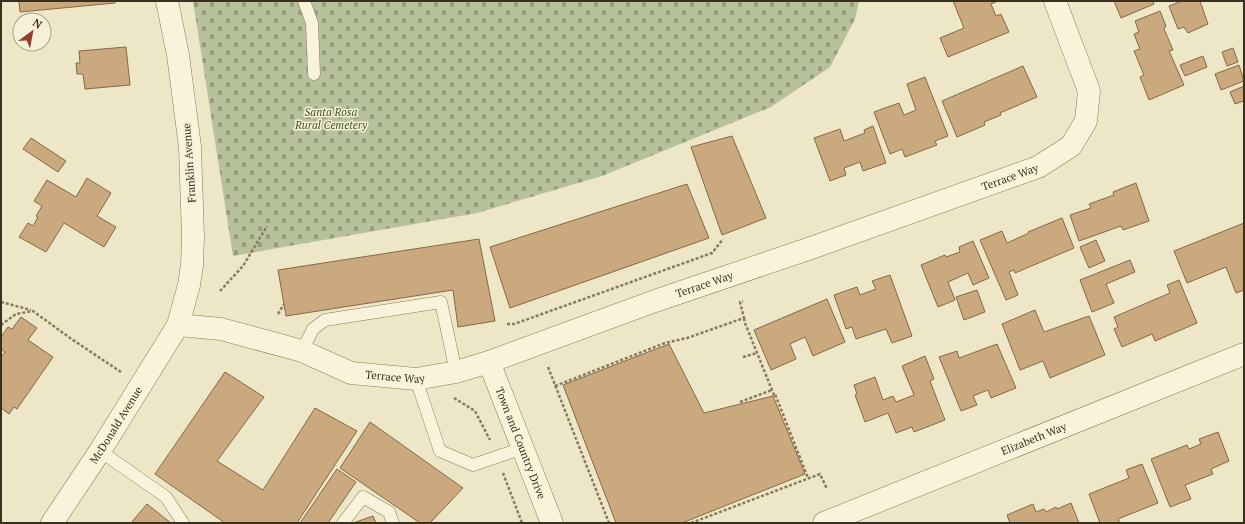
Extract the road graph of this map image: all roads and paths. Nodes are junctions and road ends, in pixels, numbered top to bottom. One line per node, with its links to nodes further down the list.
1 (168, 1): 16 (street, Franklin Avenue)
2 (304, 1): 4 (lane)
3 (1055, 1): 21 (street, Terrace Way)
4 (314, 74)
5 (268, 226): 7 (path)
6 (724, 239): 14 (path)
7 (220, 291)
8 (743, 301): 13 (path)
9 (1, 302): 11 (path)
10 (284, 304): 12 (path)
11 (34, 311): 15 (path); 25 (path)
12 (278, 314)
13 (744, 318): 18 (path); 26 (path)
14 (507, 324)
15 (1, 325)
16 (178, 325): 17 (street, Terrace Way); 25 (street, McDonald Avenue)
17 (302, 351): 23 (lane); 24 (street, Terrace Way)
18 (757, 353): 20 (path); 27 (path)
19 (1244, 354): 40 (street, Elizabeth Way)
20 (743, 357)
21 (488, 362): 23 (street, Terrace Way); 29 (street, Town and Country Drive)
22 (548, 367): 26 (path)
23 (456, 372): 24 (street, Terrace Way)
24 (416, 379): 29 (lane)
25 (141, 386): 30 (street, McDonald Avenue)
26 (555, 386): 38 (path)
27 (772, 390): 28 (path); 31 (path)
28 (740, 402)
29 (523, 448): 37 (street, Town and Country Drive)
30 (100, 451): 33 (street, McDonald Avenue); 34 (lane)
31 (808, 478): 32 (path); 39 (path)
32 (827, 489)
33 (52, 523)
34 (183, 523)
35 (343, 523): 36 (lane)
36 (393, 523)
37 (552, 523)
38 (609, 523)
39 (691, 523)
40 (824, 523)

